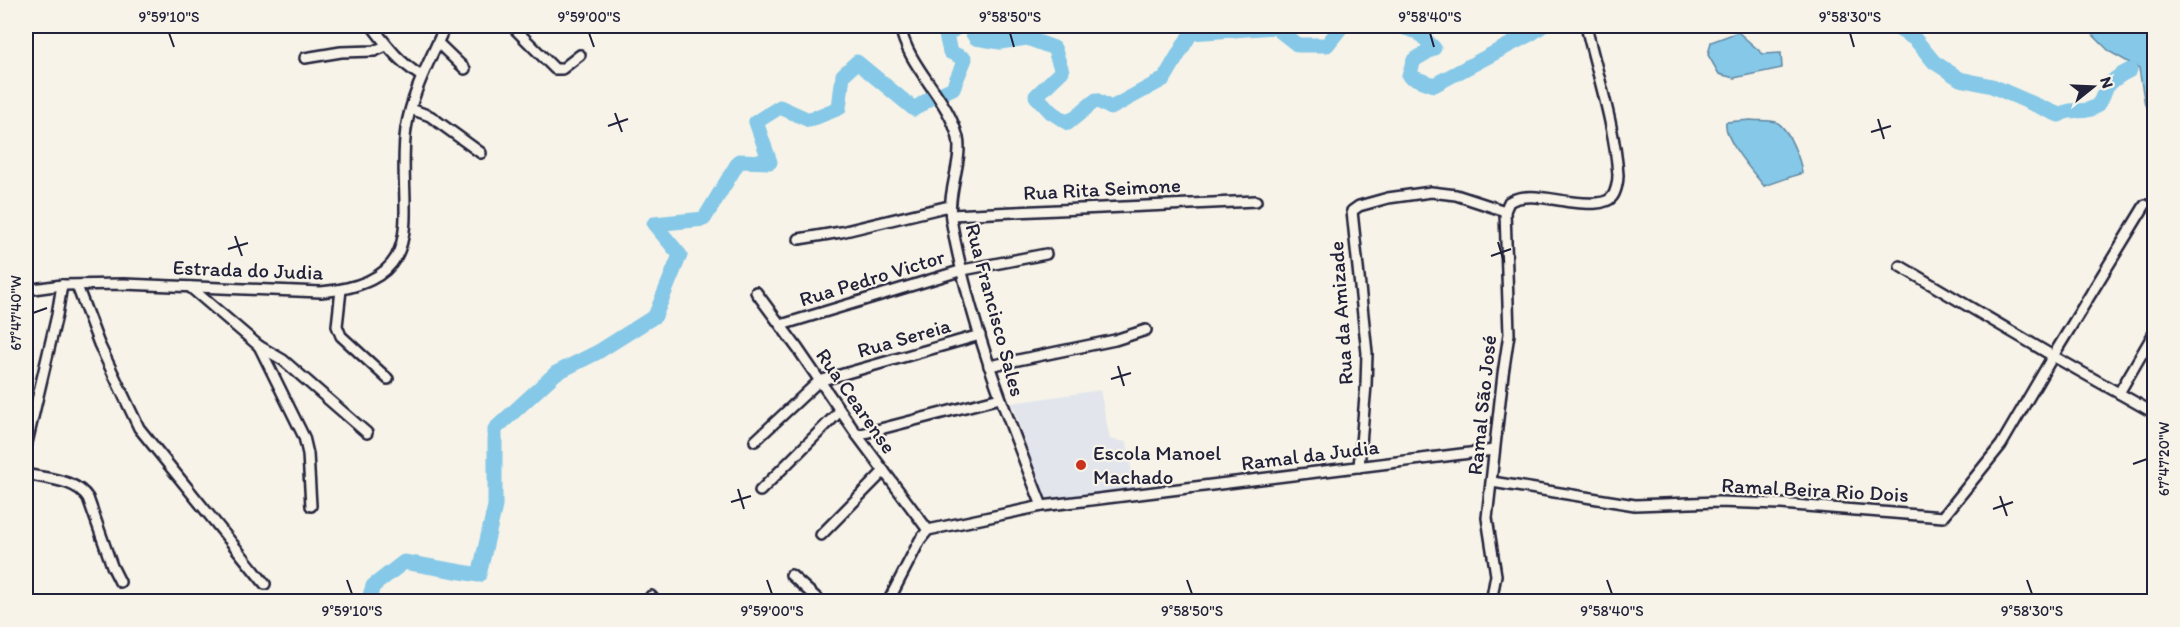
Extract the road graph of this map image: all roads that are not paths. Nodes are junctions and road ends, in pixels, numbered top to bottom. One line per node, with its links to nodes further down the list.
1 (372, 26): 7 (street)
2 (445, 26): 6 (street, Estrada do Judia)
3 (512, 26): 8 (street)
4 (900, 26): 16 (street, Rua Francisco Sales)
5 (1587, 26): 17 (street)
6 (438, 43): 10 (street); 11 (street, Estrada do Judia)
7 (386, 46): 9 (street); 11 (street)
8 (580, 56)
9 (305, 58)
10 (465, 69)
11 (422, 76): 12 (street, Estrada do Judia)
12 (411, 109): 13 (street); 26 (street, Estrada do Judia)
13 (482, 153)
14 (1256, 201): 16 (street, Rua Rita Seimone)
15 (2145, 205): 33 (street)
16 (950, 211): 18 (street); 21 (street, Rua Francisco Sales)
17 (1505, 211): 45 (street, Ramal São José); 46 (street, Rua da Amizade)
18 (799, 238)
19 (1046, 254): 21 (street, Rua Pedro Victor)
20 (1899, 266): 33 (street)
21 (963, 270): 28 (street, Rua Pedro Victor); 31 (street, Rua Francisco Sales)
22 (62, 285): 23 (street, Estrada do Judia); 25 (street, Estrada do Judia); 44 (street)
23 (77, 285): 24 (street, Estrada do Judia); 57 (street)
24 (190, 287): 26 (street, Estrada do Judia); 32 (street)
25 (26, 290)
26 (341, 290): 35 (street)
27 (756, 292): 28 (street, Rua Cearense)
28 (780, 325): 36 (street, Rua Cearense)
29 (1146, 330): 34 (street)
30 (2154, 333): 37 (street)
31 (980, 335): 34 (street, Rua Francisco Sales); 36 (street, Rua Sereia)
32 (259, 346): 41 (street); 51 (street)
33 (2054, 356): 37 (street); 49 (street, Ramal Beira Rio Dois)
34 (988, 366): 38 (street, Rua Francisco Sales)
35 (388, 379)
36 (819, 381): 39 (street, Rua Cearense); 43 (street, Rua Sereia)
37 (2119, 393): 40 (street)
38 (1000, 398): 42 (street); 52 (street, Rua Francisco Sales)
39 (840, 411): 42 (street, Rua Cearense); 50 (street)
40 (2154, 413)
41 (367, 433)
42 (857, 435): 47 (street, Rua Cearense)
43 (754, 441)
44 (26, 447)
45 (1494, 450): 46 (street, Ramal da Judia); 49 (street, Ramal São José)
46 (1359, 467): 52 (street, Ramal da Judia)
47 (884, 471): 53 (street, Rua Cearense); 54 (street)
48 (26, 474): 56 (street)
49 (1492, 482): 60 (street, Ramal São José)
50 (760, 491)
51 (311, 506)
52 (1042, 506): 53 (street, Ramal da Judia)
53 (928, 530): 59 (street)
54 (821, 535)
55 (791, 575): 58 (street)
56 (120, 582)
57 (265, 584)
58 (821, 602)
59 (888, 602)
60 (1491, 602)

